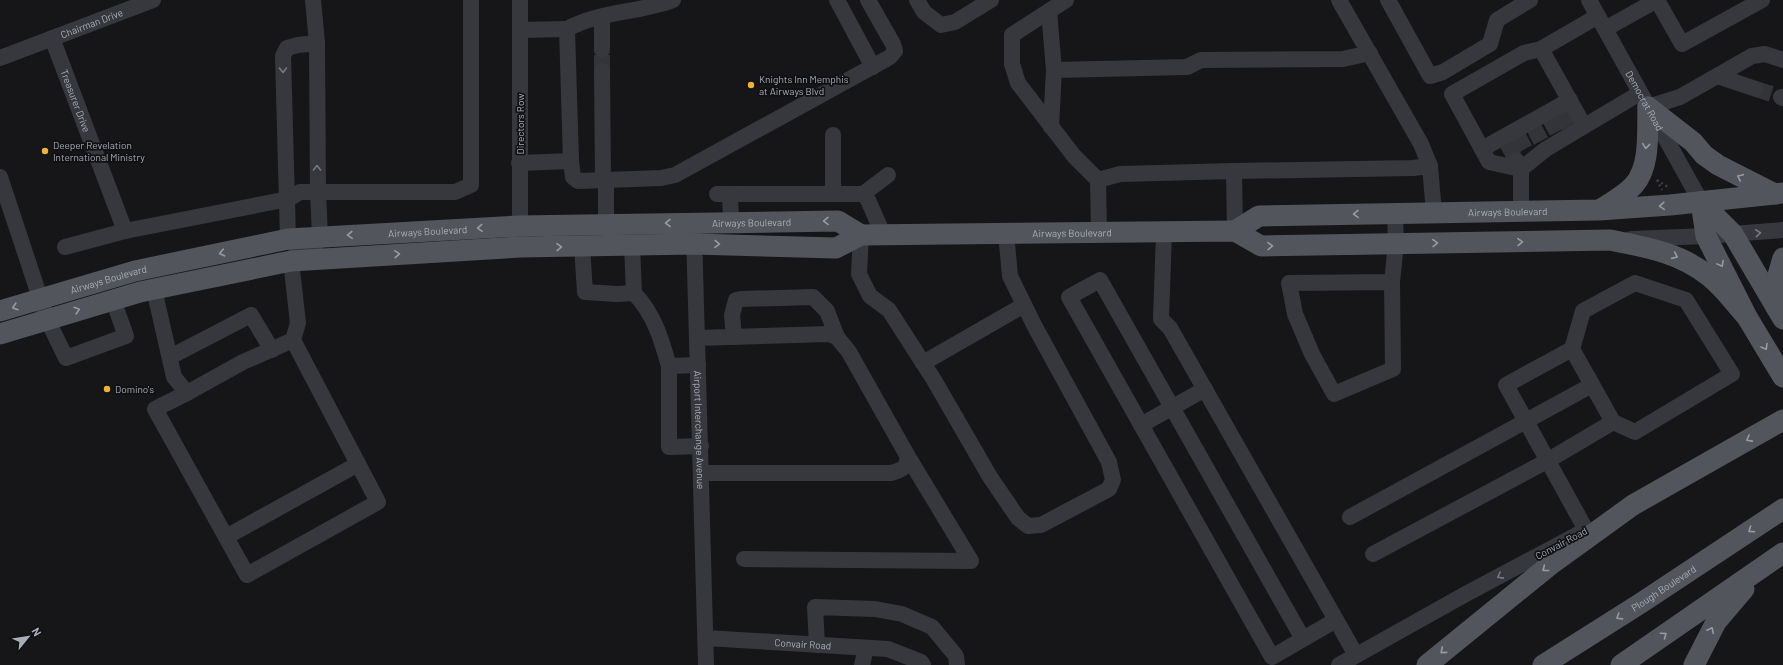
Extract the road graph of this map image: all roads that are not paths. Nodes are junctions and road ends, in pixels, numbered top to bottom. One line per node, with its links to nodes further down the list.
1 (153, 0): 17 (street, Chairman Drive)
2 (313, 0): 24 (street)
3 (471, 0): 50 (street)
4 (520, 0): 22 (street, Directors Row)
5 (673, 0): 19 (street)
6 (837, 0): 30 (street)
7 (868, 0): 30 (street)
8 (917, 0): 9 (street)
9 (991, 0)
10 (1066, 0): 18 (street)
11 (1339, 0): 27 (street)
12 (1388, 0): 13 (street)
13 (1530, 0)
14 (1589, 0): 20 (street, Democrat Road)
15 (1657, 0): 16 (street); 20 (street)
16 (1762, 0)
17 (130, 4): 23 (street, Chairman Drive)
18 (1048, 11): 31 (street); 37 (street)
19 (602, 18): 21 (street); 26 (street)
20 (1601, 23): 25 (street); 35 (street, Democrat Road)
21 (567, 29): 22 (street); 42 (street)
22 (520, 30): 43 (street, Directors Row)
23 (52, 38): 28 (street, Chairman Drive); 65 (street, Treasurer Drive)
24 (316, 43): 50 (street, one-way to 24); 54 (street, one-way to 54)
25 (1541, 49): 36 (street); 41 (street)
26 (602, 50)
27 (1370, 53): 31 (street); 44 (street)
28 (0, 58)
29 (1783, 60): 33 (street)
30 (873, 67): 48 (street)
31 (1054, 70): 37 (street)
32 (602, 71): 48 (street)
33 (1717, 76): 34 (street); 35 (street)
34 (1756, 88)
35 (1644, 100): 36 (street); 52 (main road, one-way to 35); 55 (street, Democrat Road); 56 (main road, one-way to 56)
36 (1563, 121): 39 (street); 39 (street)
37 (1051, 127): 49 (street)
38 (833, 135): 51 (street)
39 (1538, 135): 40 (street); 40 (street)
40 (1517, 148): 41 (street); 41 (street); 57 (street)
41 (1482, 149)
42 (571, 161): 43 (street); 48 (street)
43 (519, 163): 63 (street, Directors Row)
44 (1430, 166): 45 (street); 59 (street)
45 (1234, 171): 49 (street); 66 (street)
46 (888, 175): 53 (street)
47 (0, 177): 88 (street)
48 (605, 180): 62 (street)
49 (1098, 180): 67 (street)
50 (318, 192): 54 (street); 74 (street)
51 (833, 193): 53 (street); 61 (street)
52 (1779, 193): 55 (main road, Airways Boulevard)
53 (862, 194): 71 (street)
54 (288, 199): 65 (street); 75 (street)
55 (1701, 202): 56 (main road, Airways Boulevard, one-way to 56); 72 (main road, Democrat Road); 73 (main road, Democrat Road)
56 (1599, 210): 57 (main road, Airways Boulevard)
57 (1521, 211): 59 (main road, Airways Boulevard)
58 (1395, 213): 59 (main road, Airways Boulevard); 66 (main road, Airways Boulevard, one-way to 66); 78 (street)
59 (1434, 213)
60 (694, 222): 61 (main road, Airways Boulevard); 62 (main road, Airways Boulevard, one-way to 62); 77 (street, Airport Interchange Avenue)
61 (731, 222): 70 (main road, Airways Boulevard, one-way to 61)
62 (606, 224): 63 (main road, Airways Boulevard)
63 (519, 226): 74 (main road, Airways Boulevard, one-way to 74); 82 (street, Directors Row)
64 (1783, 230): 72 (street, one-way to 64)
65 (125, 231): 81 (street)
66 (1235, 231): 68 (main road, Airways Boulevard); 78 (main road, one-way to 78)
67 (1099, 232): 68 (main road, Airways Boulevard); 69 (main road, Airways Boulevard)
68 (1164, 232): 108 (street)
69 (1006, 233): 71 (main road, Airways Boulevard); 90 (street)
70 (862, 234): 71 (main road, Airways Boulevard); 77 (main road, Airways Boulevard, one-way to 70); 103 (street)
71 (883, 234)
72 (1733, 234): 73 (street); 92 (main road, Democrat Road)
73 (1706, 236): 76 (street); 93 (main road, Democrat Road, one-way to 93)
74 (320, 237): 75 (main road, Airways Boulevard); 84 (street)
75 (288, 239): 84 (street); 88 (main road, Airways Boulevard, one-way to 88)
76 (1610, 240): 78 (main road, one-way to 76); 93 (main road, one-way to 93)
77 (694, 244): 79 (main road, Airways Boulevard); 98 (street, Airport Interchange Avenue)
78 (1396, 244): 85 (street)
79 (632, 245): 80 (main road, Airways Boulevard); 87 (street)
80 (582, 246): 82 (main road, Airways Boulevard, one-way to 80); 87 (street)
81 (65, 247)
82 (520, 247): 84 (main road, Airways Boulevard, one-way to 82)
83 (1783, 258): 92 (main road)
84 (300, 260): 86 (main road, Airways Boulevard); 99 (street)
85 (1392, 282): 85 (street)
86 (154, 289): 89 (main road, Airways Boulevard); 102 (street)
87 (634, 293): 105 (street)
88 (41, 299): 91 (main road, Airways Boulevard, one-way to 91); 94 (street)
89 (113, 300): 94 (main road, Airways Boulevard, one-way to 89); 94 (street)
90 (1024, 305): 103 (street); 103 (street)
91 (0, 311)
92 (1779, 313)
93 (1747, 317): 106 (main road, Democrat Road, one-way to 106)
94 (47, 319): 95 (main road, Airways Boulevard)
95 (0, 334)
96 (734, 337): 97 (street); 97 (street); 98 (street)
97 (837, 337): 116 (street)
98 (697, 338): 104 (street, Airport Interchange Avenue)
99 (293, 340): 101 (street); 118 (street)
100 (1572, 349): 107 (street); 112 (street); 113 (street)
101 (272, 350): 102 (street); 109 (street)
102 (170, 357): 109 (street)
103 (923, 363)
104 (698, 365): 105 (street); 115 (street, Airport Interchange Avenue)
105 (669, 366): 115 (street)
106 (1783, 377)
107 (1592, 385): 112 (street); 113 (street)
108 (1205, 389): 110 (street); 129 (street)
109 (187, 393): 124 (street)
110 (1172, 408): 114 (street); 114 (street); 131 (street)
111 (1783, 420): 120 (main road, Convair Road, one-way to 120)
112 (1526, 422): 117 (street); 122 (street)
113 (1613, 422): 117 (street)
114 (1141, 425): 131 (street)
115 (700, 446): 119 (street, Airport Interchange Avenue)
116 (907, 455): 119 (street); 127 (street)
117 (1547, 461): 123 (street); 126 (street)
118 (358, 464): 124 (street); 124 (street)
119 (701, 473): 130 (street, Airport Interchange Avenue)
120 (1633, 505): 123 (street, Convair Road); 140 (main road, one-way to 140)
121 (1783, 509): 141 (main road, Plough Boulevard, one-way to 141)
122 (1350, 517)
123 (1586, 530): 134 (street, Convair Road, one-way to 134)
124 (226, 537)
125 (1783, 553): 128 (main road)
126 (1372, 554)
127 (744, 559)
128 (1761, 569): 142 (main road, one-way to 128); 143 (main road, one-way to 128)
129 (1336, 620): 131 (street); 134 (street)
130 (706, 638): 132 (street, Convair Road); 135 (street)
131 (1302, 639)
132 (817, 645): 133 (street, Convair Road); 138 (street)
133 (866, 648): 136 (street); 137 (street, Convair Road)
134 (1356, 655): 139 (street, Convair Road)
135 (706, 665)
136 (862, 665)
137 (923, 665)
138 (957, 665)
139 (1339, 665)
140 (1426, 665)
141 (1543, 665)
142 (1620, 665)
143 (1694, 665)

